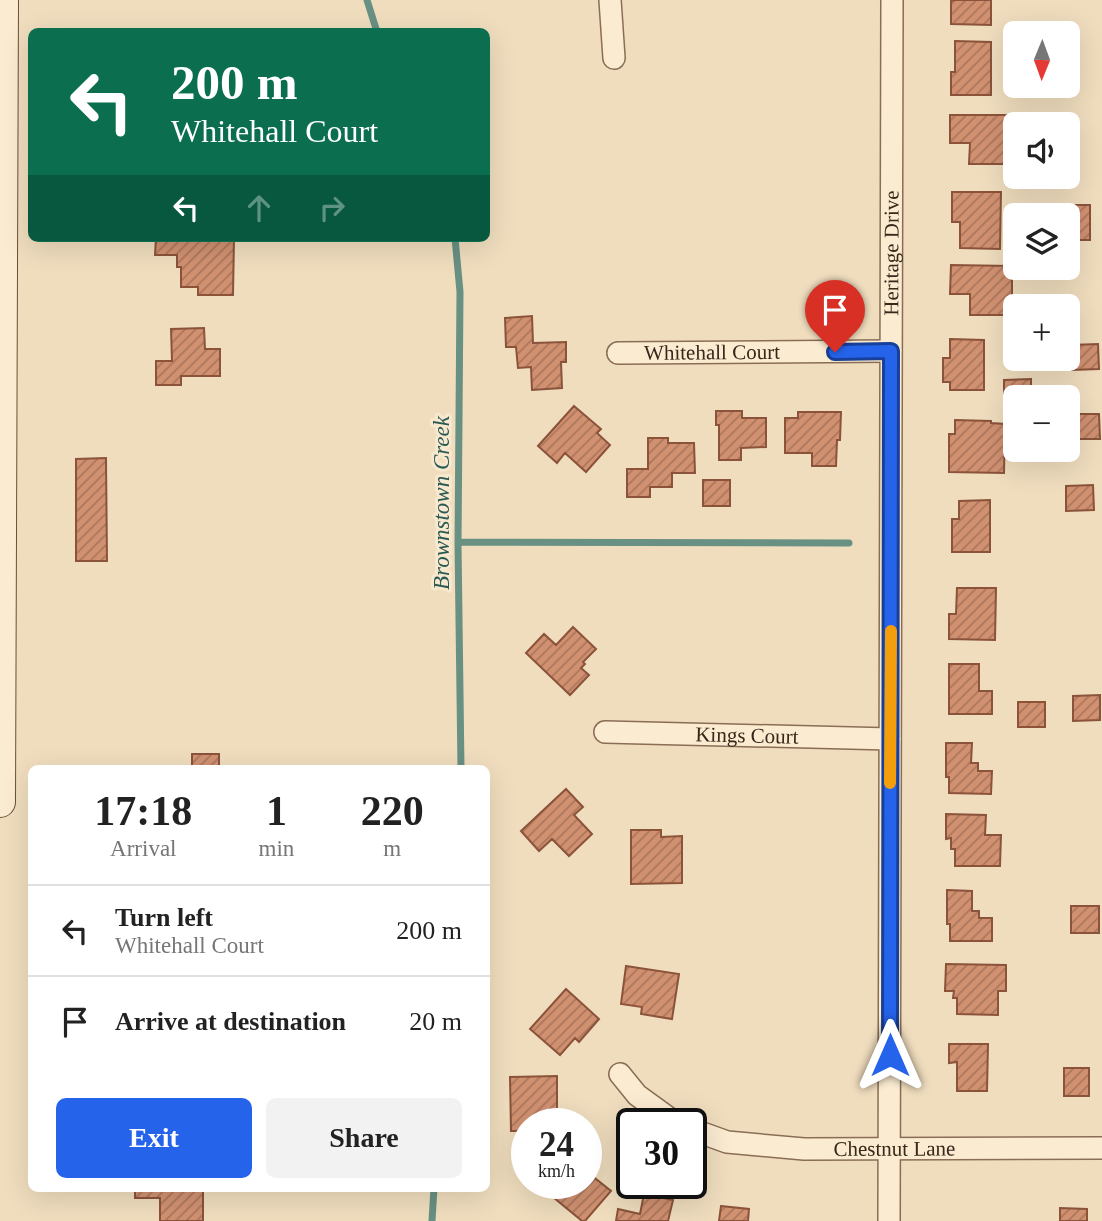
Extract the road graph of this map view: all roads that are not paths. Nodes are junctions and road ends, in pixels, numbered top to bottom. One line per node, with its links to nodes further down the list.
1 (3, 0): 9 (street)
2 (610, 0): 4 (street)
3 (892, 0): 5 (street, Heritage Drive)
4 (614, 58)
5 (891, 351): 6 (street, Whitehall Court); 8 (street, Heritage Drive)
6 (618, 353)
7 (604, 732): 8 (street, Kings Court)
8 (890, 738): 13 (street, Heritage Drive)
9 (0, 802)
10 (620, 1074): 11 (street)
11 (655, 1108)
12 (707, 1135): 13 (street, Chestnut Lane)
13 (890, 1147): 14 (street, Chestnut Lane); 15 (street, Heritage Drive)
14 (1102, 1148)
15 (889, 1221)

